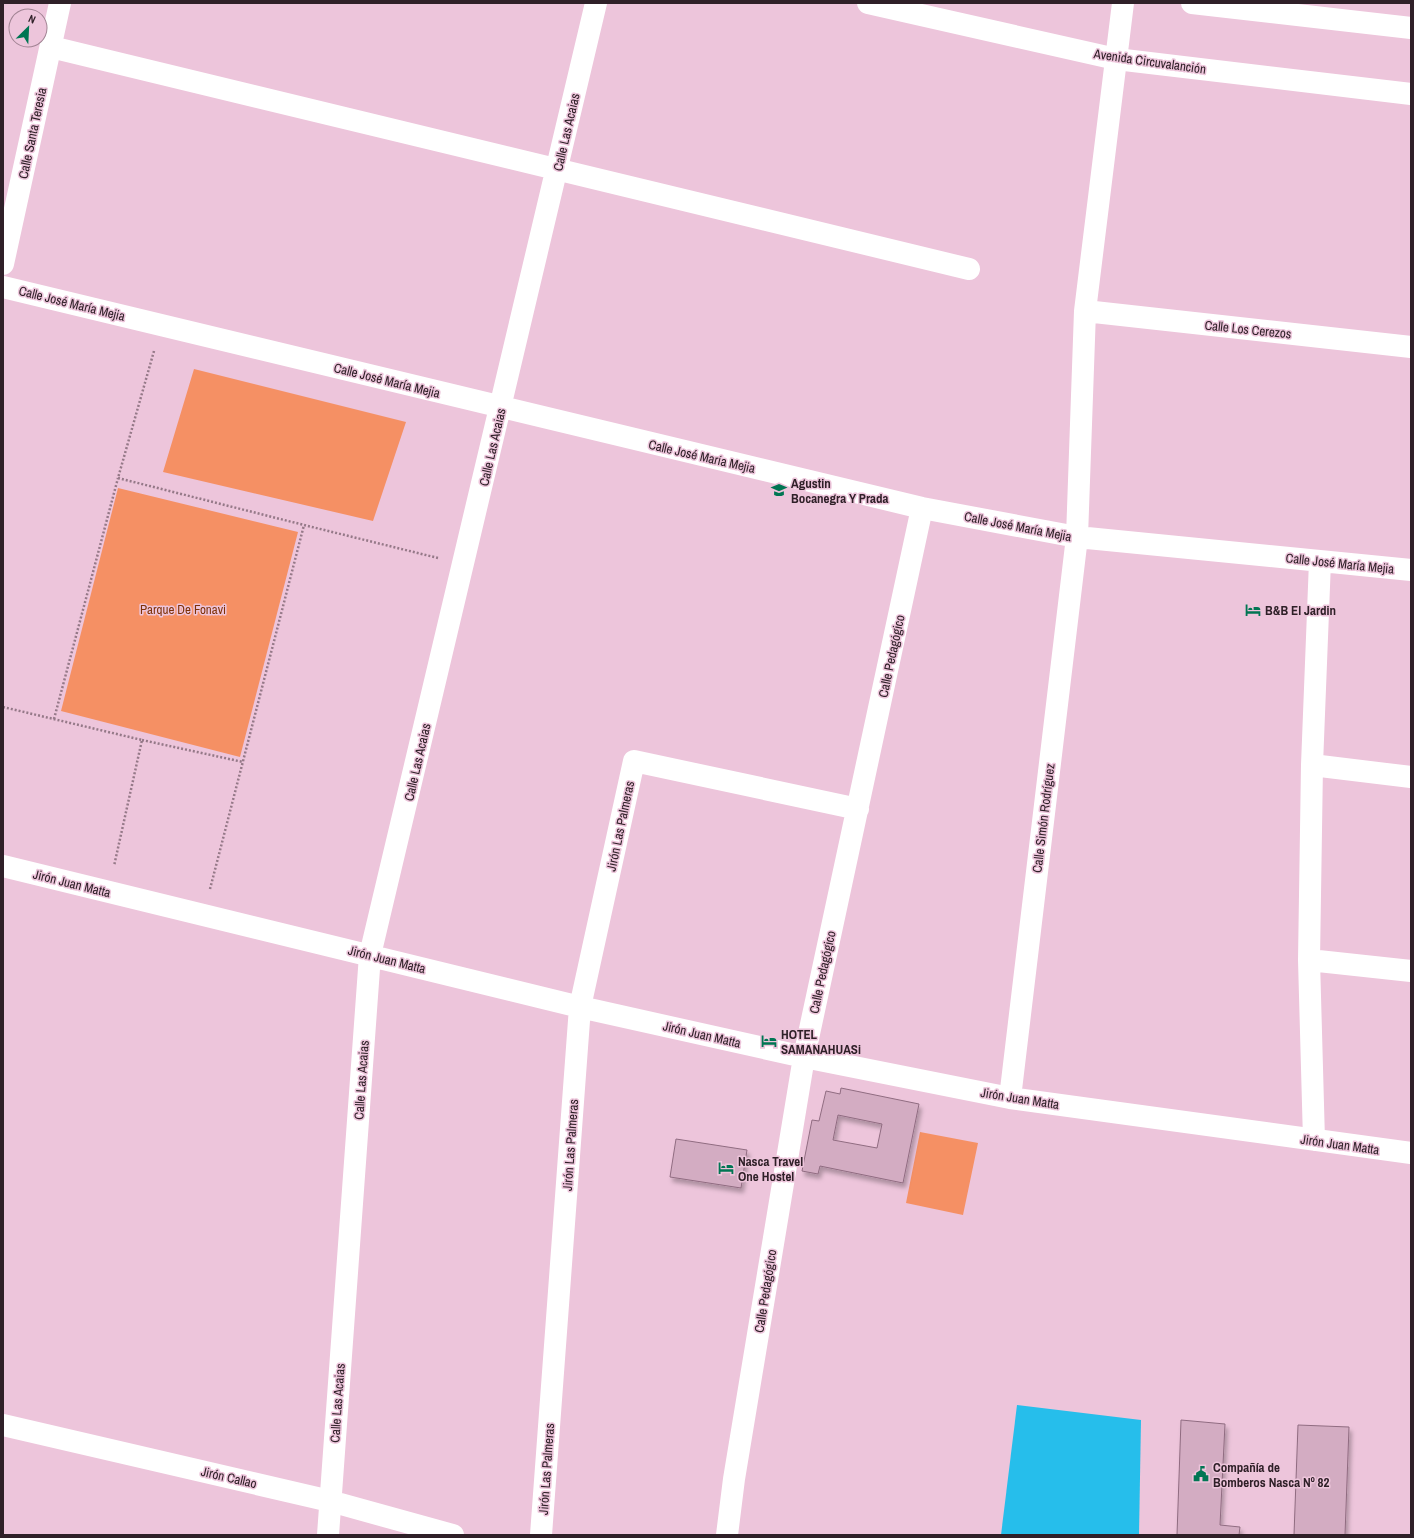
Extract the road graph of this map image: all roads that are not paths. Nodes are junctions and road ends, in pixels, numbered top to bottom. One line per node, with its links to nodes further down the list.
1 (60, 3): 7 (street, Calle Santa Teresia)
2 (596, 3): 10 (street, Calle Las Acaias)
3 (868, 3): 8 (street, Avenida Circuvalanción)
4 (1123, 3): 8 (street, Calle Simón Rodríguez)
5 (1192, 3): 6 (street)
6 (1411, 28)
7 (51, 47): 10 (street); 11 (street, Calle Santa Teresia)
8 (1116, 59): 9 (street, Avenida Circuvalanción); 14 (street, Calle Simón Rodríguez)
9 (1411, 94)
10 (557, 169): 12 (street); 16 (street, Calle Las Acaias)
11 (3, 264)
12 (969, 269)
13 (3, 287): 16 (street, Calle José María Mejia)
14 (1085, 311): 15 (street, Calle Los Cerezos); 18 (street, Calle Simón Rodríguez)
15 (1411, 347)
16 (501, 408): 17 (street, Calle José María Mejia); 25 (street, Calle Las Acaias)
17 (922, 508): 18 (street, Calle José María Mejia); 23 (street, Calle Pedagógico)
18 (1077, 537): 19 (street, Calle José María Mejia); 30 (street, Calle Simón Rodríguez)
19 (1320, 561): 20 (street, Calle José María Mejia); 21 (street)
20 (1411, 570)
21 (1312, 766): 22 (street); 26 (street)
22 (1411, 777)
23 (858, 809): 28 (street, Jirón Las Palmeras); 29 (street, Calle Pedagógico)
24 (3, 866): 25 (street, Jirón Juan Matta)
25 (370, 955): 28 (street, Jirón Juan Matta); 34 (street, Calle Las Acaias)
26 (1309, 960): 27 (street); 31 (street)
27 (1411, 971)
28 (580, 1007): 29 (street, Jirón Juan Matta); 37 (street, Jirón Las Palmeras)
29 (804, 1057): 30 (street, Jirón Juan Matta); 38 (street, Calle Pedagógico)
30 (1010, 1098): 31 (street, Jirón Juan Matta)
31 (1314, 1140): 32 (street, Jirón Juan Matta)
32 (1411, 1153)
33 (3, 1424): 34 (street, Jirón Callao)
34 (330, 1501): 35 (street, Calle Las Acaias); 36 (street, Jirón Callao)
35 (328, 1535)
36 (453, 1535)
37 (541, 1535)
38 (728, 1535)

